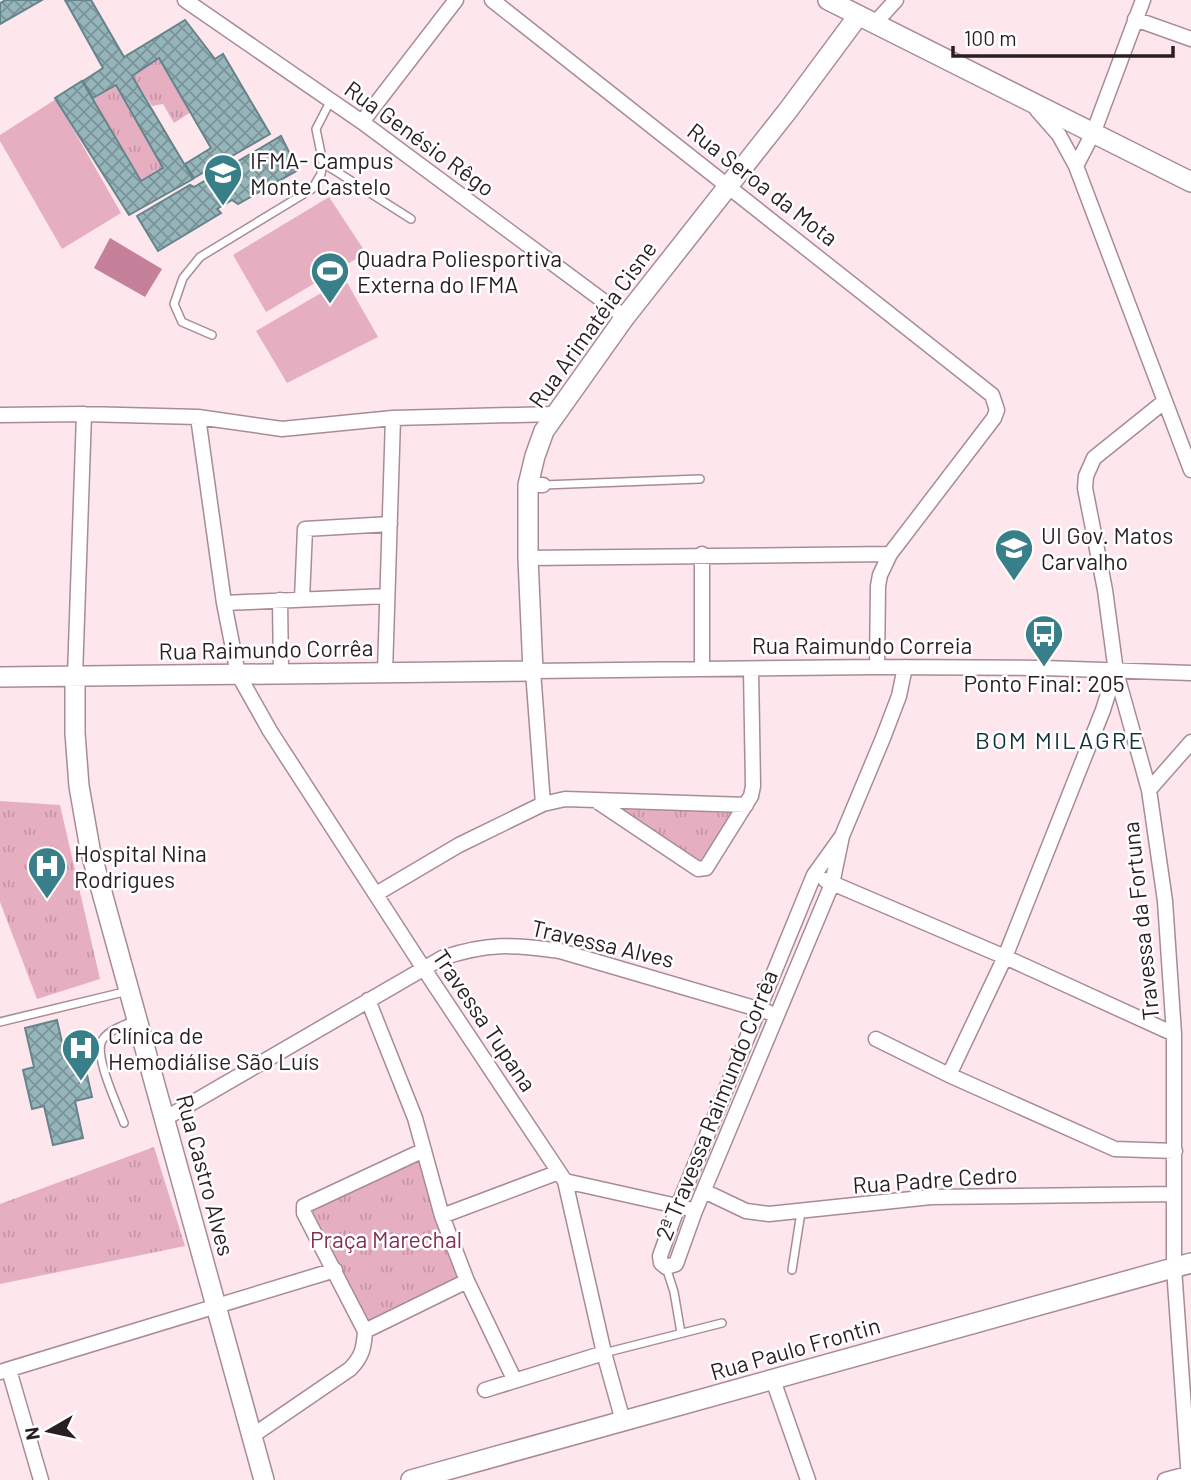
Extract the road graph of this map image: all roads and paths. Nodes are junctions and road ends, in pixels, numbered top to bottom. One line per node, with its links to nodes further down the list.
1 (185, 0): 10 (street, Rua Genésio Rêgo)
2 (456, 0): 12 (street)
3 (492, 0): 17 (street, Rua Seroa da Mota)
4 (828, 0): 7 (street)
5 (896, 0): 7 (street, Rua Arimatéia Cisne)
6 (1143, 0): 8 (street)
7 (867, 19): 11 (street); 17 (street, Rua Arimatéia Cisne)
8 (1135, 19): 9 (street); 13 (street)
9 (1191, 39)
10 (331, 100): 12 (street, Rua Genésio Rêgo); 14 (lane)
11 (1027, 100): 13 (street); 15 (street)
12 (362, 122): 19 (street, Rua Genésio Rêgo)
13 (1094, 131): 15 (street); 16 (street)
14 (323, 163): 18 (lane); 20 (lane)
15 (1076, 166): 21 (street)
16 (1191, 182)
17 (727, 186): 19 (street, Rua Arimatéia Cisne); 32 (street, Rua Seroa da Mota)
18 (411, 219)
19 (625, 317): 23 (street, Rua Arimatéia Cisne)
20 (212, 335)
21 (1165, 401): 27 (street); 44 (street, Travessa da Fortuna)
22 (84, 414): 24 (street); 25 (street); 48 (street)
23 (555, 414): 26 (street); 29 (street, Rua Arimatéia Cisne)
24 (0, 415)
25 (198, 416): 26 (street); 37 (street, Travessa Tupana)
26 (393, 418): 30 (street)
27 (1191, 470)
28 (700, 479): 29 (lane)
29 (536, 485): 33 (street, Rua Arimatéia Cisne)
30 (390, 524): 34 (street); 35 (street)
31 (702, 554): 32 (street); 33 (street); 40 (street)
32 (890, 554): 38 (street)
33 (528, 558): 42 (street, Rua Arimatéia Cisne)
34 (387, 596): 35 (street); 43 (street)
35 (302, 598): 36 (street)
36 (279, 600): 37 (street); 45 (street)
37 (224, 603): 47 (street, Travessa Tupana)
38 (877, 667): 39 (street, Rua Raimundo Correia); 41 (street, Rua Raimundo Correia)
39 (905, 667): 44 (street, Rua Raimundo Correia); 55 (street)
40 (702, 669): 41 (street, Rua Raimundo Correia); 42 (street, Rua Raimundo Correia)
41 (751, 669): 54 (street)
42 (533, 671): 43 (street, Rua Raimundo Corrêa); 53 (street, Rua Arimatéia Cisne)
43 (385, 672): 45 (street, Rua Raimundo Corrêa)
44 (1116, 672): 46 (street, Rua Raimundo Correia); 51 (street, Travessa da Fortuna); 59 (street)
45 (281, 673): 47 (street, Rua Raimundo Corrêa)
46 (1191, 673)
47 (238, 674): 48 (street, Rua Raimundo Corrêa); 58 (street, Travessa Tupana)
48 (75, 676): 49 (street, Rua Raimundo Corrêa); 61 (street, Rua Castro Alves)
49 (0, 677)
50 (1191, 743): 51 (street)
51 (1149, 790): 67 (street, Travessa da Fortuna)
52 (596, 801): 53 (street); 54 (street); 54 (street)
53 (543, 804): 58 (street)
54 (746, 804)
55 (842, 836): 56 (street, 2ª Travessa Raimundo Corrêa); 57 (street, 2ª Travessa Raimundo Corrêa)
56 (814, 876): 57 (street); 63 (street, 2ª Travessa Raimundo Corrêa)
57 (832, 884): 59 (street); 64 (street, 2ª Travessa Raimundo Corrêa)
58 (376, 894): 60 (street, Travessa Tupana)
59 (1005, 957): 67 (street); 69 (street)
60 (424, 969): 62 (street, Travessa Alves); 63 (street, Travessa Alves); 74 (street, Travessa Tupana)
61 (128, 990): 65 (street, Rua Castro Alves); 66 (lane)
62 (368, 1000): 70 (street, Travessa Alves); 72 (street)
63 (760, 1009): 64 (street, Travessa Alves); 77 (street, 2ª Travessa Raimundo Corrêa)
64 (777, 1014): 75 (street, 2ª Travessa Raimundo Corrêa)
65 (137, 1019): 70 (street, Rua Castro Alves); 71 (lane)
66 (0, 1022)
67 (1174, 1034): 73 (street, Travessa da Fortuna)
68 (876, 1039): 69 (street)
69 (949, 1075): 73 (street)
70 (166, 1118): 86 (street, Rua Castro Alves)
71 (124, 1123)
72 (424, 1150): 80 (street); 83 (street)
73 (1175, 1151): 76 (street, Travessa da Fortuna)
74 (562, 1176): 77 (street); 80 (street); 90 (street, Travessa Tupana)
75 (704, 1191): 78 (street, 2ª Travessa Raimundo Corrêa); 79 (street, Rua Padre Cedro)
76 (1174, 1194): 79 (street, Rua Padre Cedro); 81 (street, Travessa da Fortuna)
77 (678, 1206): 78 (street); 82 (street, 2ª Travessa Raimundo Corrêa)
78 (695, 1211): 82 (street, 2ª Travessa Raimundo Corrêa)
79 (801, 1212): 84 (lane)
80 (442, 1216): 85 (street)
81 (1183, 1266): 93 (street, Rua Paulo Frontin); 97 (street, Travessa da Fortuna)
82 (666, 1267): 89 (lane)
83 (335, 1270): 86 (street); 88 (street)
84 (792, 1270)
85 (467, 1282): 88 (street); 92 (street)
86 (216, 1308): 91 (street); 96 (street, Rua Castro Alves)
87 (722, 1322): 89 (lane)
88 (365, 1331): 96 (street)
89 (681, 1333): 90 (lane)
90 (604, 1353): 92 (street); 95 (street, Travessa Tupana)
91 (4, 1371): 98 (street)
92 (514, 1379): 94 (street)
93 (773, 1380): 95 (street, Rua Paulo Frontin); 101 (street)
94 (485, 1390)
95 (623, 1421): 100 (street, Rua Paulo Frontin)
96 (252, 1436): 99 (street, Rua Castro Alves)
97 (1190, 1475): 102 (street)
98 (41, 1480)
99 (264, 1480)
100 (411, 1480)
101 (808, 1480)
102 (1165, 1480)

